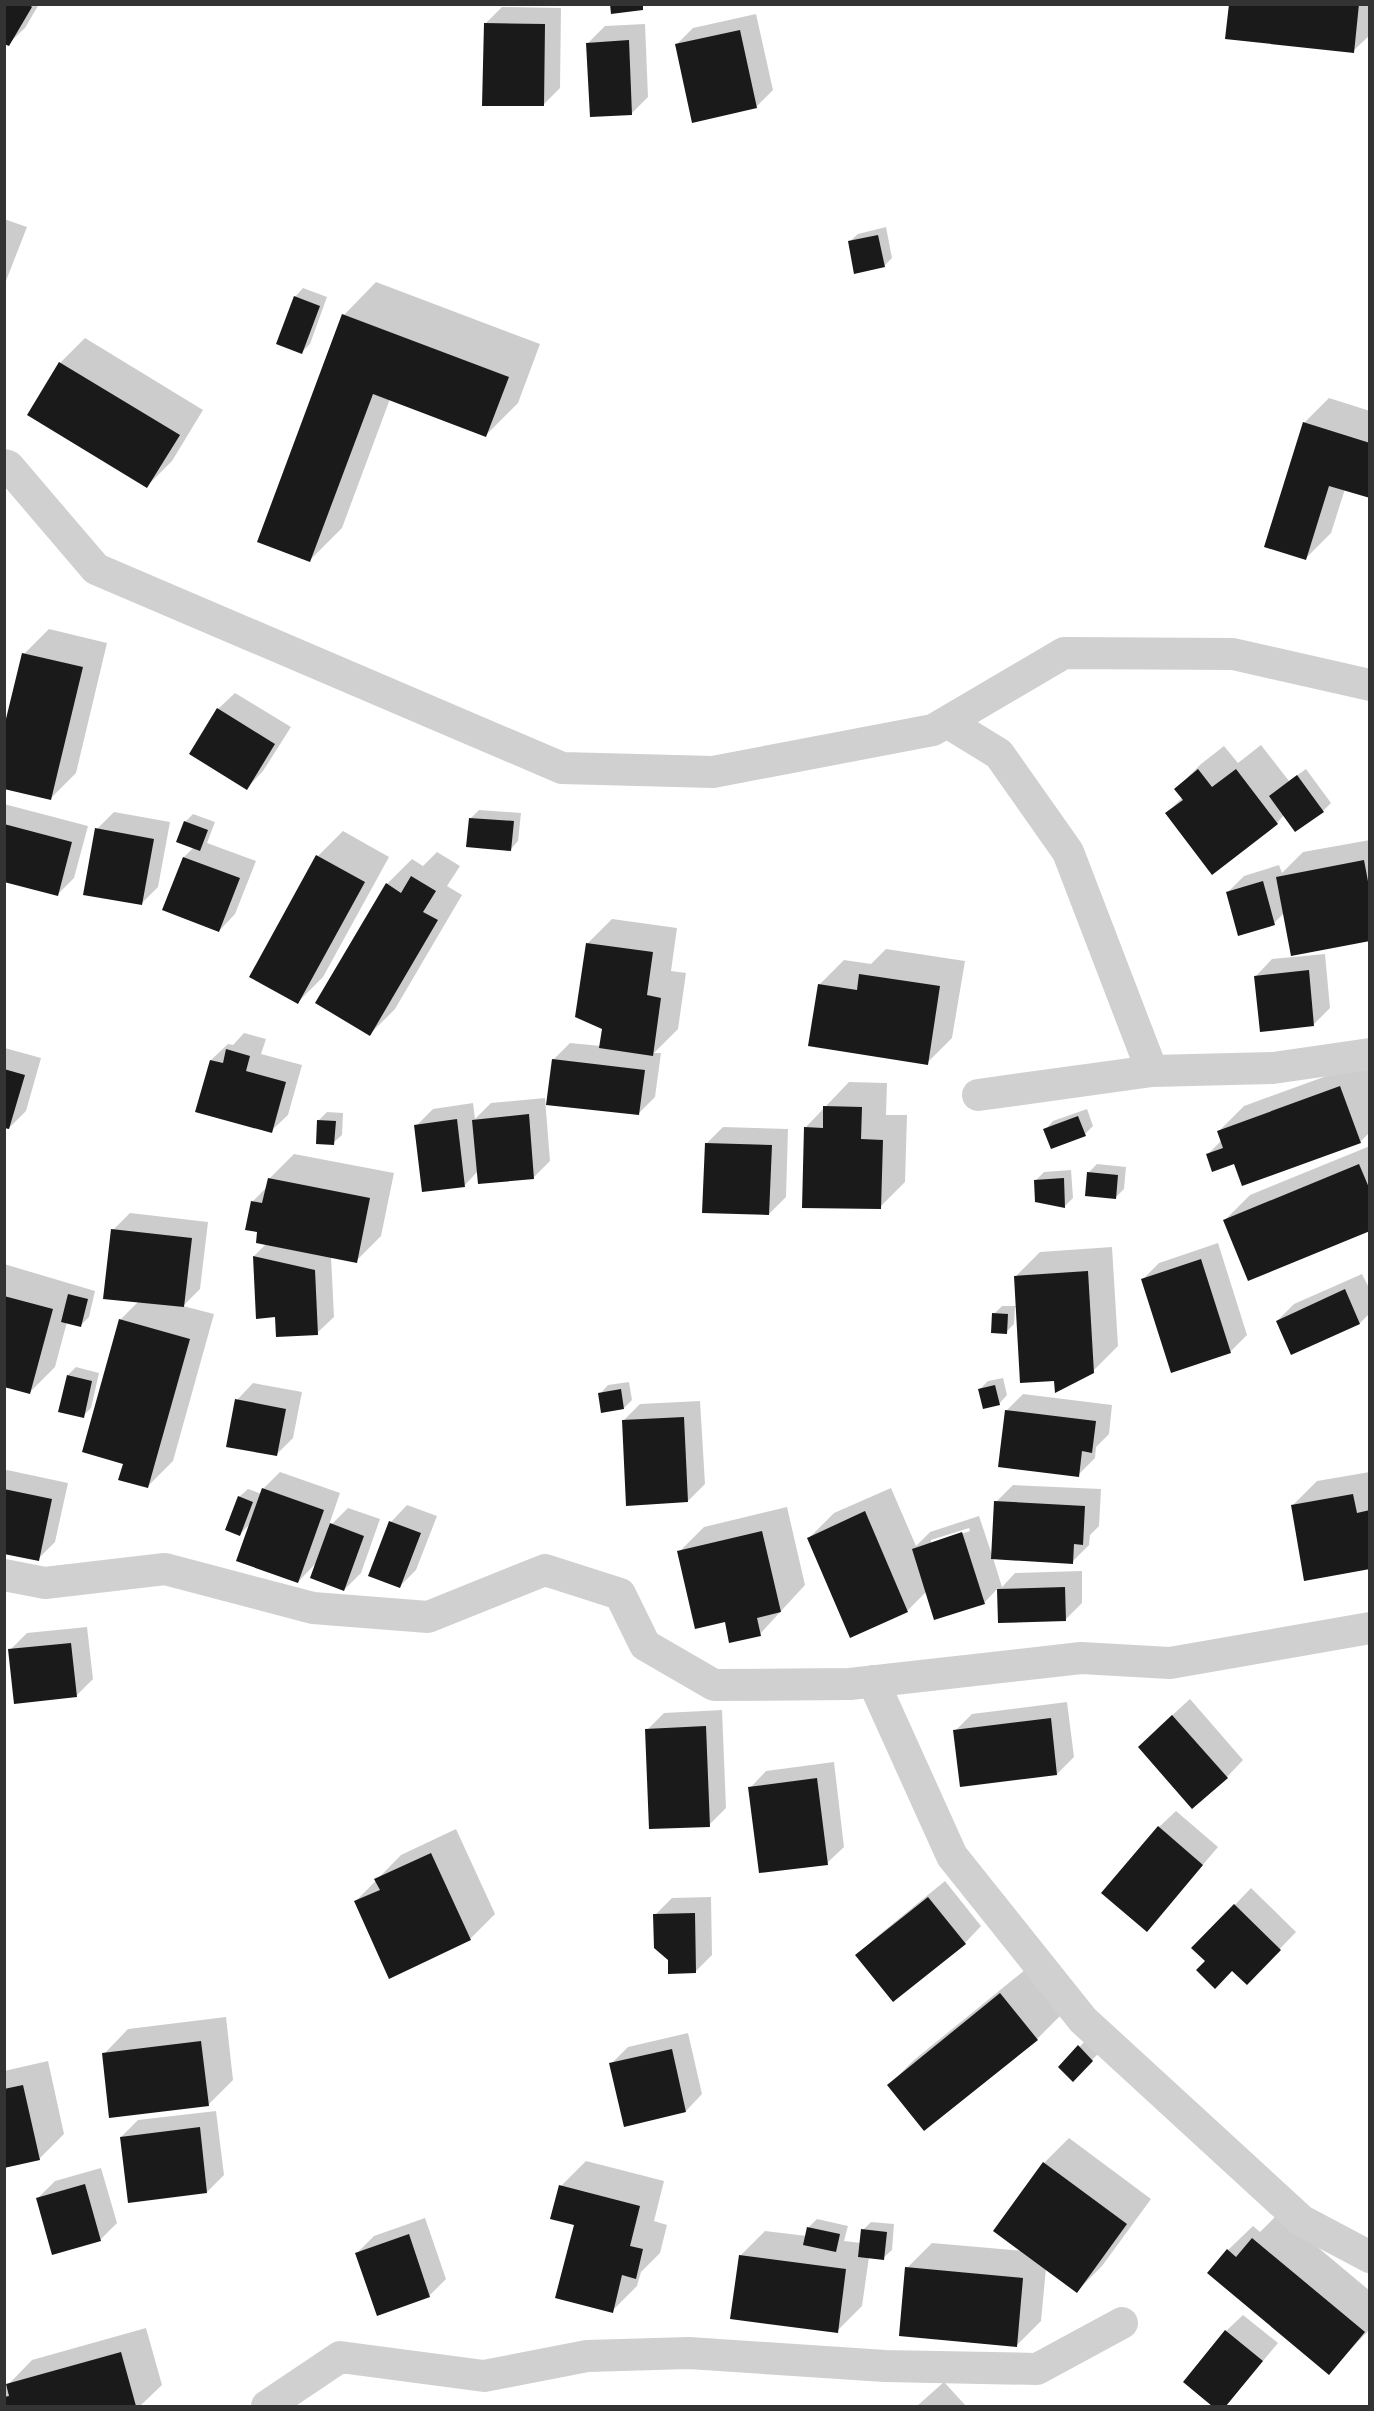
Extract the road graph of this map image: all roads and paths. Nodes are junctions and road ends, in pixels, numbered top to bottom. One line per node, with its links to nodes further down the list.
1 (6, 470): 3 (street)
2 (1370, 685): 3 (street)
3 (947, 722): 5 (street)
4 (1370, 1054): 5 (street)
5 (1152, 1071): 6 (street)
6 (978, 1095)
7 (4, 1575): 9 (street)
8 (1370, 1628): 9 (street)
9 (873, 1681): 10 (street)
10 (1370, 2257)
11 (1122, 2323): 12 (street)
12 (267, 2406)

